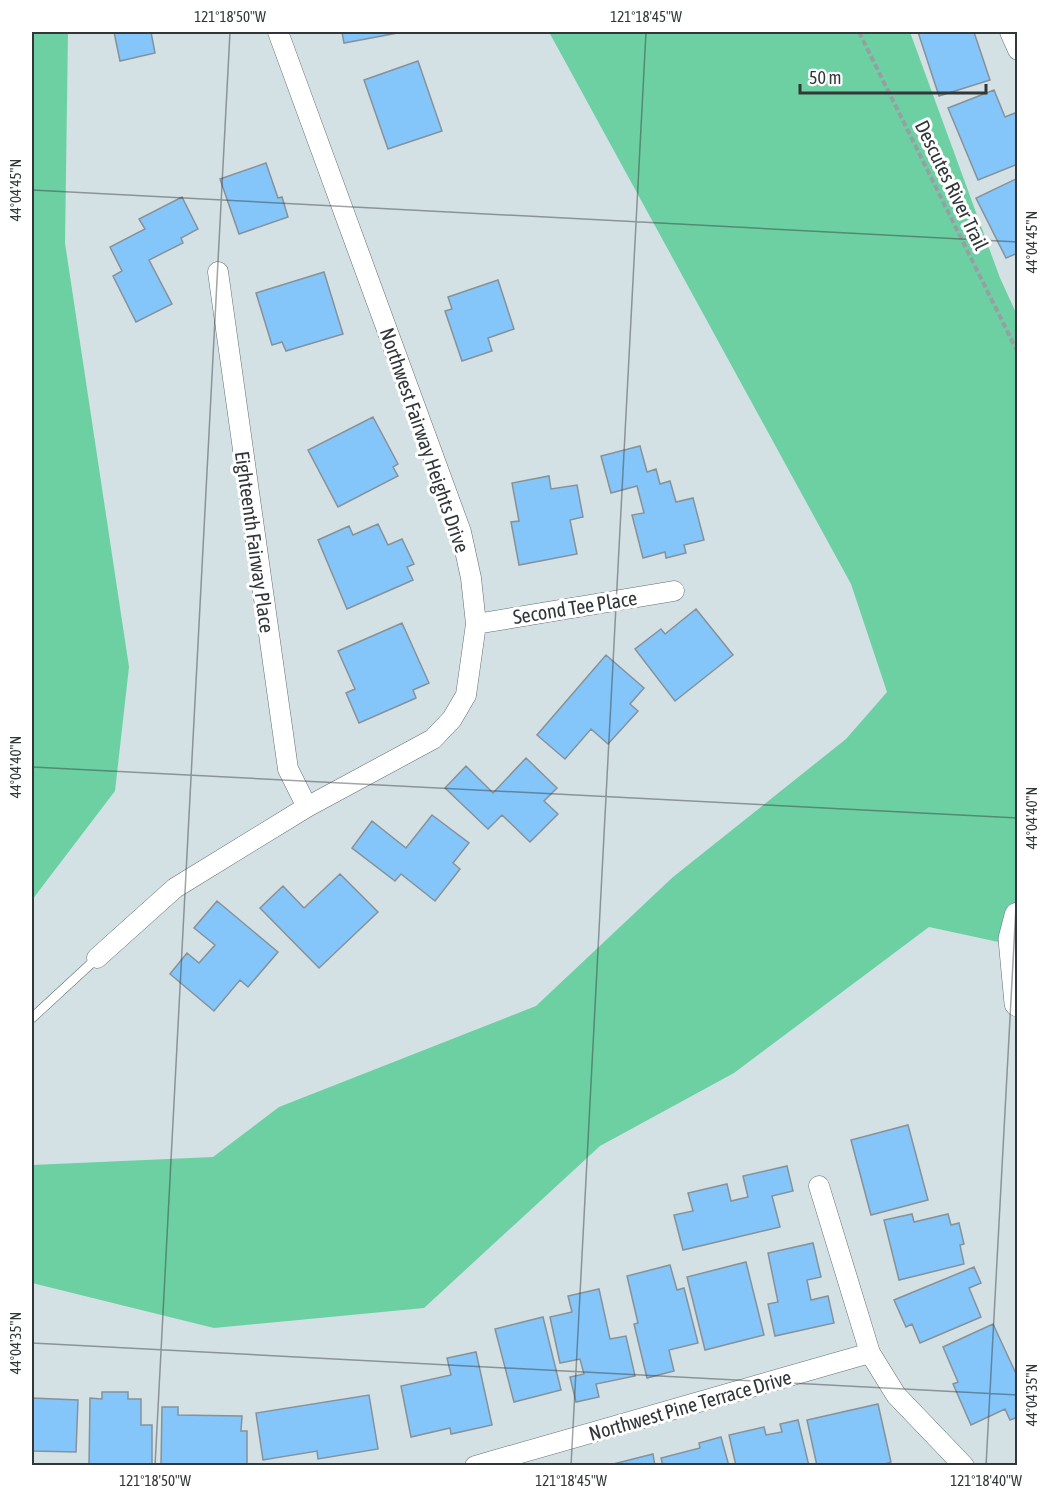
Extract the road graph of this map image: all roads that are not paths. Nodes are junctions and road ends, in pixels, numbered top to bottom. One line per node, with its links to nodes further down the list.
1 (278, 32): 6 (street, Northwest Fairway Heights Drive)
2 (1010, 32): 3 (street)
3 (1017, 50)
4 (218, 272): 7 (street, Eighteenth Fairway Place)
5 (674, 591): 6 (street, Second Tee Place)
6 (476, 624): 7 (street, Northwest Fairway Heights Drive)
7 (306, 807): 9 (street, Northwest Fairway Heights Drive)
8 (1017, 916): 10 (main road)
9 (97, 958): 11 (lane)
10 (1017, 1003)
11 (32, 1018)
12 (819, 1186): 13 (street)
13 (870, 1353): 14 (street, Northwest Pine Terrace Drive); 15 (street)
14 (475, 1466)
15 (964, 1466)

